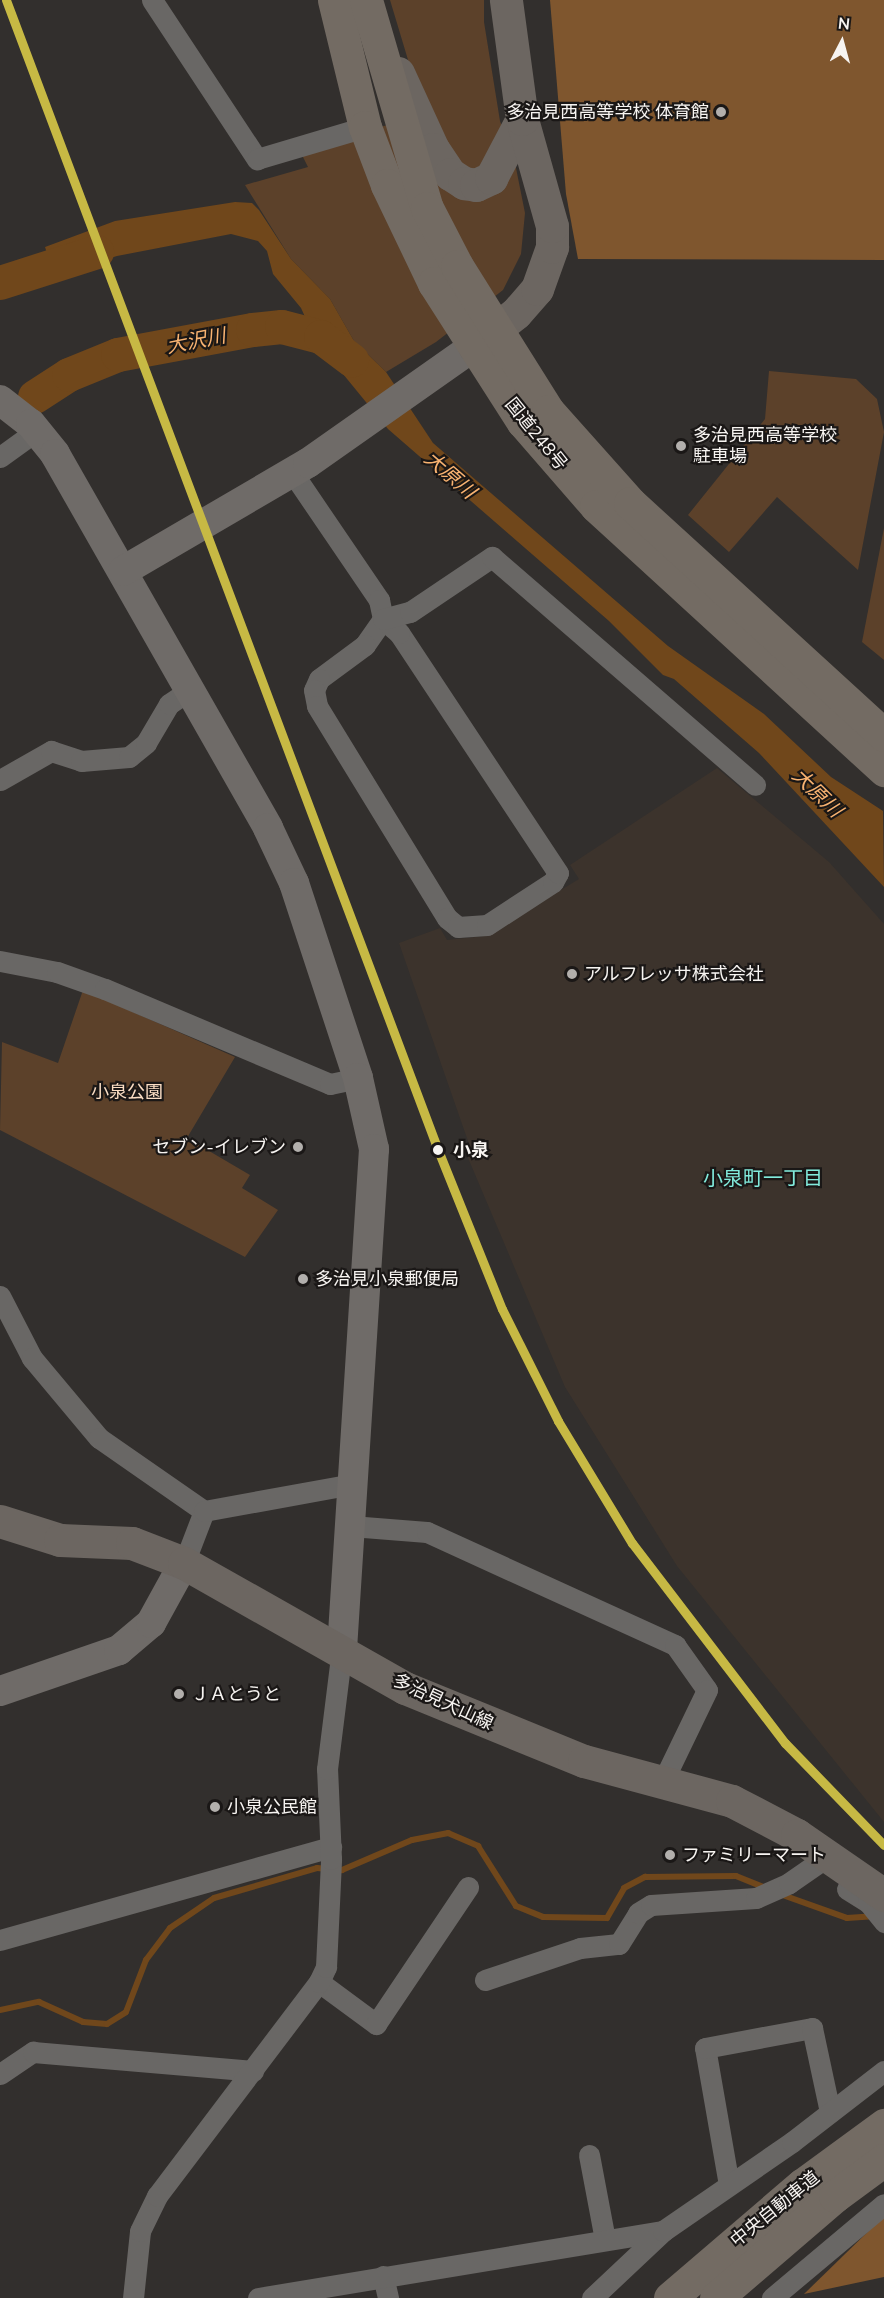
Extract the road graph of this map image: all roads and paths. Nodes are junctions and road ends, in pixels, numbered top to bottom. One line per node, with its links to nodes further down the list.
1 (152, 0): 6 (street)
2 (334, 0): 6 (highway, 国道248号)
3 (506, 0): 5 (main road)
4 (368, 6): 5 (main road); 7 (highway, 国道248号)
5 (522, 119): 7 (main road)
6 (365, 127): 7 (highway, 国道248号)
7 (485, 338): 11 (street); 15 (highway, 国道248号); 16 (highway, 国道248号)
8 (0, 400): 9 (street)
9 (36, 431): 10 (street); 12 (street)
10 (0, 457)
11 (300, 467): 12 (street); 13 (street)
12 (123, 571): 14 (street)
13 (383, 619): 13 (street); 18 (street)
14 (191, 689): 17 (street); 20 (street)
15 (884, 735)
16 (884, 770)
17 (0, 780)
18 (755, 785)
19 (0, 961): 20 (street)
20 (358, 1078): 22 (street)
21 (0, 1296): 23 (street)
22 (353, 1484): 23 (street); 24 (street)
23 (204, 1511): 26 (street)
24 (351, 1526): 27 (street); 29 (street)
25 (2, 1527): 26 (main road, 多治見犬山線)
26 (184, 1563): 27 (main road, 多治見犬山線); 28 (street)
27 (342, 1649): 29 (main road, 多治見犬山線); 31 (street)
28 (0, 1691)
29 (662, 1783): 30 (main road, 多治見犬山線)
30 (821, 1861): 33 (main road, 多治見犬山線); 36 (street)
31 (331, 1862): 35 (street); 37 (street)
32 (468, 1887): 37 (street)
33 (876, 1899): 34 (street)
34 (884, 1922)
35 (0, 1940)
36 (485, 1980)
37 (319, 1982): 38 (street)
38 (253, 2071): 40 (street); 51 (street)
39 (884, 2071): 41 (street)
40 (0, 2074)
41 (830, 2112): 45 (street); 45 (street)
42 (884, 2125): 55 (highway, 中央自動車道)
43 (589, 2155): 48 (street)
44 (884, 2160): 56 (highway, 中央自動車道)
45 (729, 2185): 47 (street)
46 (884, 2204): 50 (street)
47 (663, 2231): 48 (street); 54 (street)
48 (605, 2240): 49 (street)
49 (383, 2276): 52 (street); 53 (street)
50 (792, 2290): 57 (street)
51 (133, 2298)
52 (258, 2298)
53 (388, 2298)
54 (592, 2298)
55 (670, 2298)
56 (716, 2298)
57 (772, 2298)

